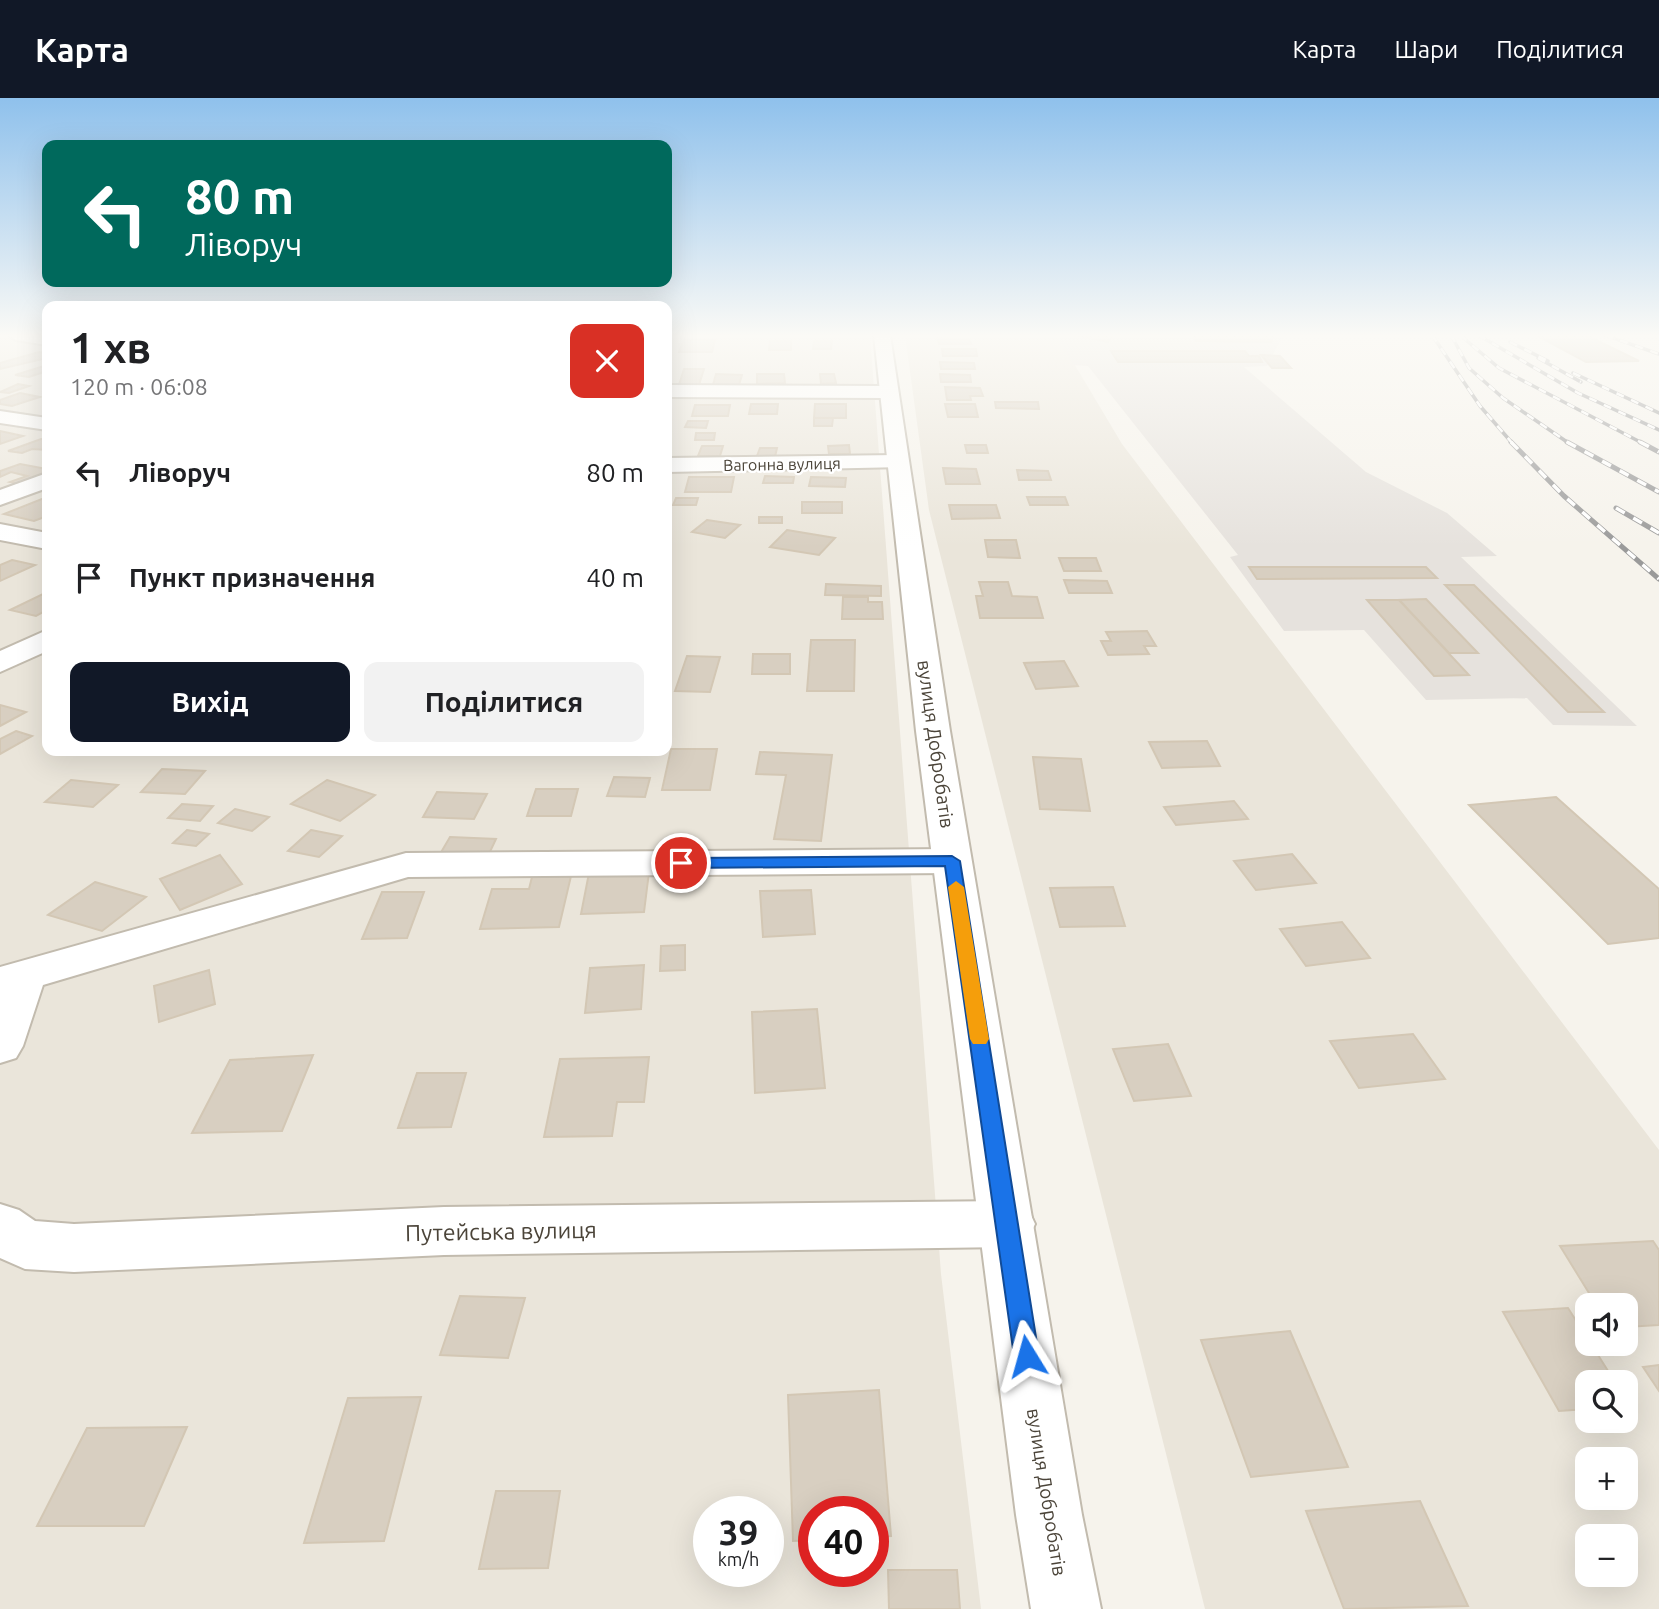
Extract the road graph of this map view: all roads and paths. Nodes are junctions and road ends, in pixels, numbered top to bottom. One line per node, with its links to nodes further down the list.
1 (890, 406): 4 (street, вулиця Добробатів)
2 (0, 417): 3 (street)
3 (42, 423)
4 (897, 462): 5 (street, Вагонна вулиця); 12 (street, вулиця Добробатів)
5 (672, 465)
6 (42, 482): 7 (street)
7 (0, 498)
8 (0, 532): 9 (street)
9 (42, 540)
10 (42, 642): 11 (street)
11 (0, 663)
12 (952, 861): 13 (street); 15 (street, вулиця Добробатів)
13 (12, 980): 14 (street)
14 (0, 1046)
15 (1008, 1224): 16 (street, Путейська вулиця); 17 (street, вулиця Добробатів)
16 (0, 1227)
17 (1066, 1609)

